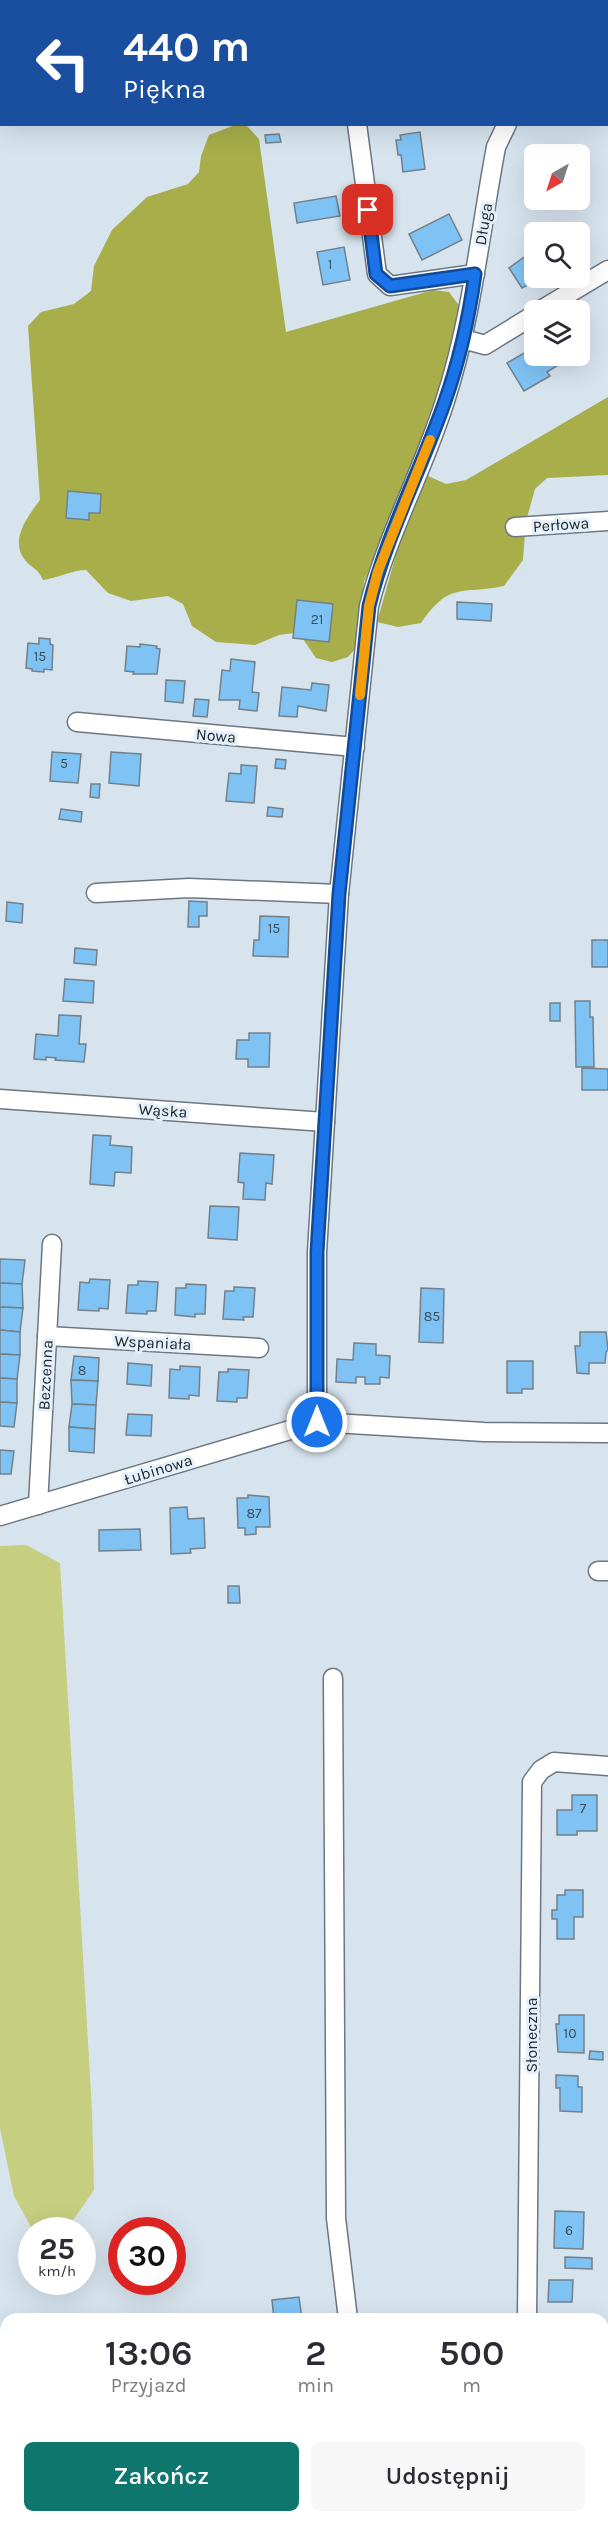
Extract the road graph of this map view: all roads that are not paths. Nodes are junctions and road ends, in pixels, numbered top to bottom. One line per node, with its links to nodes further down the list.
1 (357, 126): 4 (street)
2 (506, 126): 4 (street, Długa)
3 (608, 270): 5 (street)
4 (475, 274): 7 (street, Długa)
5 (558, 300)
6 (524, 321): 7 (street)
7 (463, 339): 11 (street, Długa)
8 (608, 520): 9 (street, Perłowa)
9 (514, 527)
10 (77, 722): 11 (street, Nowa)
11 (355, 747): 13 (street, Długa)
12 (96, 893): 13 (street)
13 (339, 894): 15 (street, Długa)
14 (0, 1099): 15 (street, Wąska)
15 (325, 1122): 19 (street, Długa)
16 (52, 1244): 17 (street, Bezcenna)
17 (47, 1336): 18 (street, Wspaniała); 21 (street, Bezcenna)
18 (259, 1348)
19 (317, 1422): 20 (street, Łubinowa); 21 (street, Łubinowa)
20 (608, 1433)
21 (38, 1505): 22 (street, Łubinowa)
22 (0, 1516)
23 (333, 1678): 25 (street)
24 (608, 1766): 26 (street, Słoneczna)
25 (347, 2313)
26 (527, 2313)

